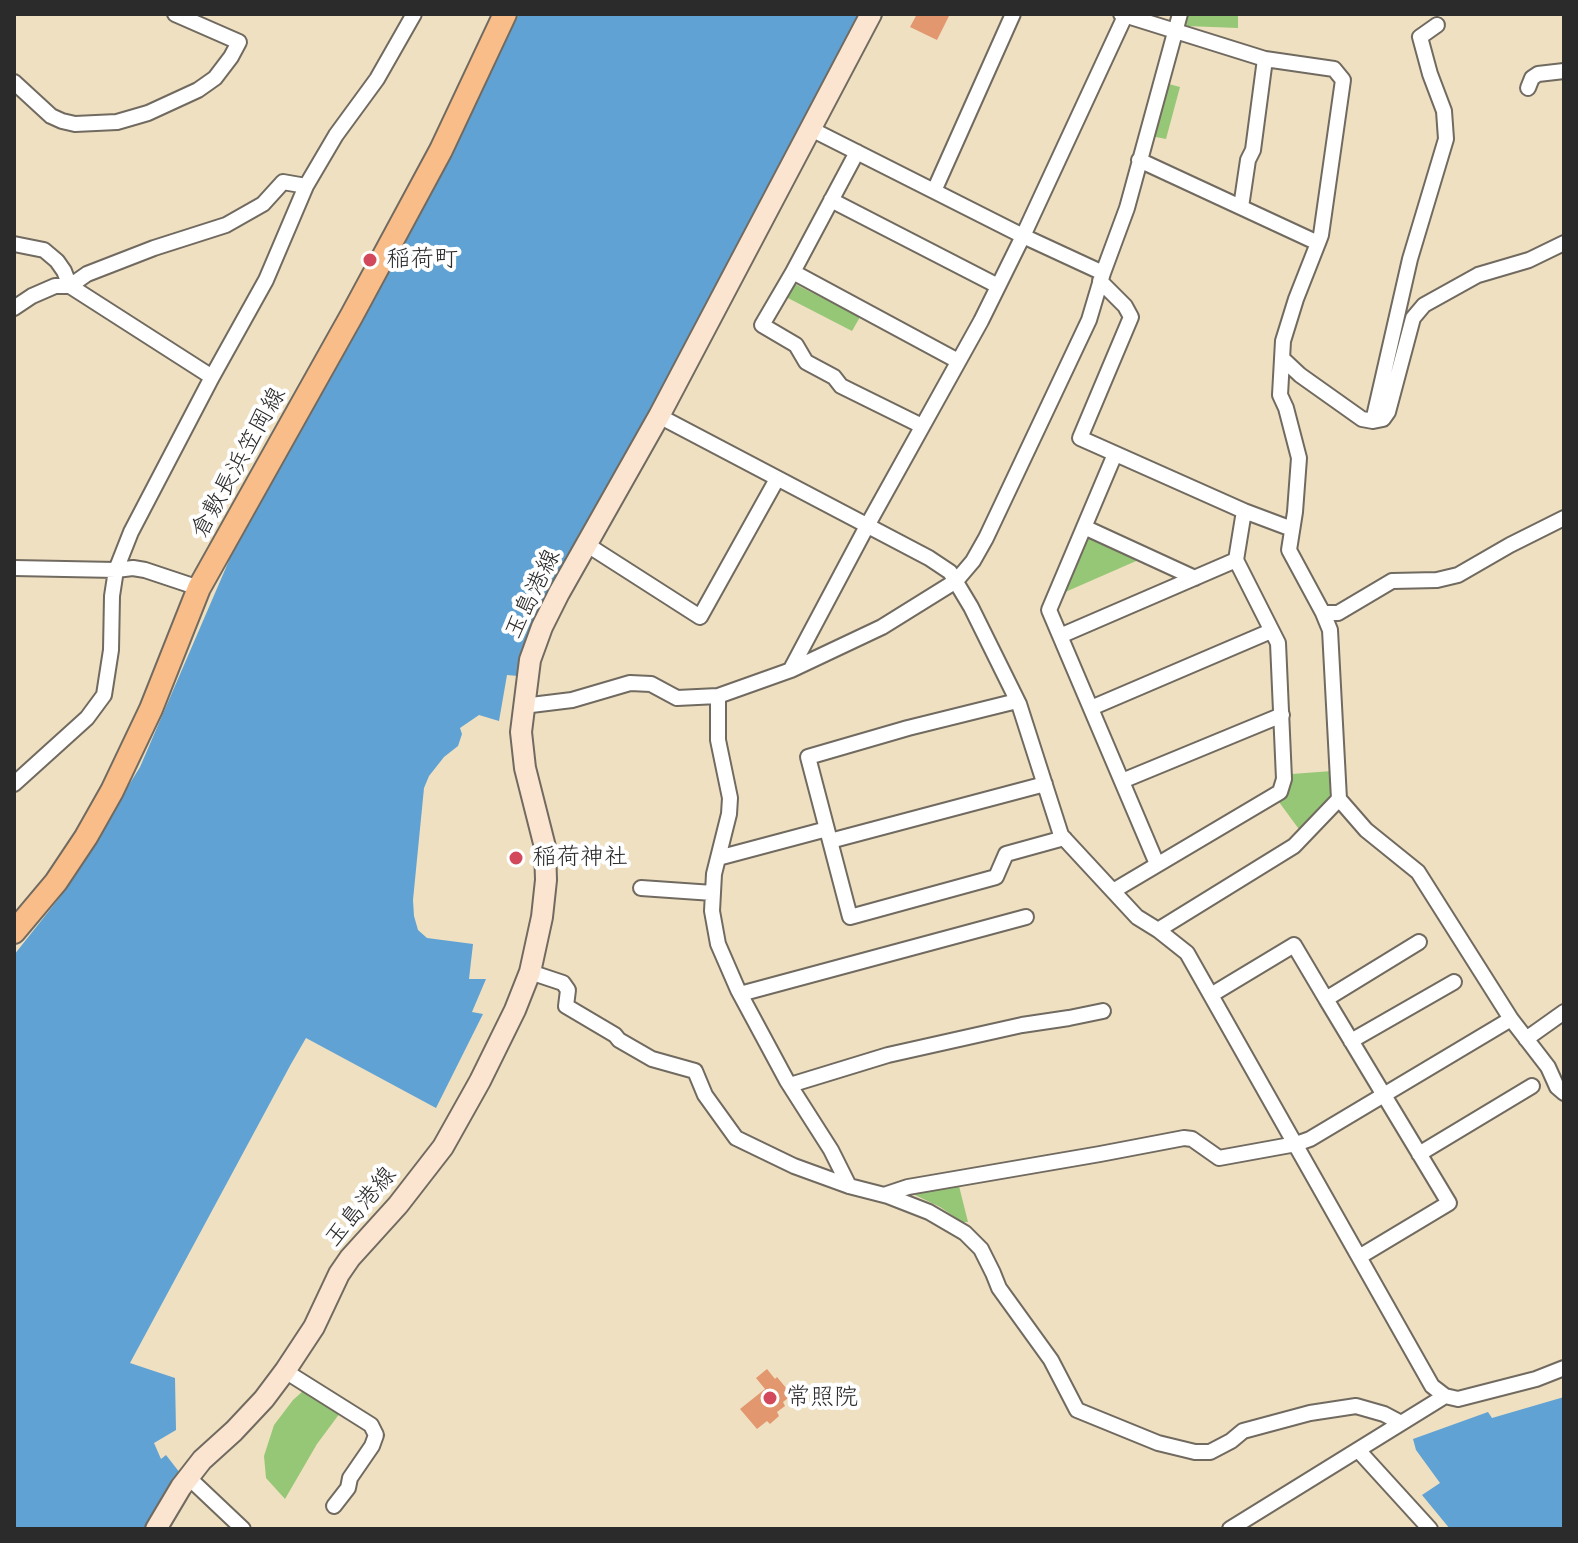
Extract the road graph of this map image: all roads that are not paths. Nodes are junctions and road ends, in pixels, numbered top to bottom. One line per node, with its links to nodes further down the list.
1 (175, 14): 12 (street)
2 (414, 14): 17 (street)
3 (505, 14): 49 (main road, 倉敷長浜笠岡線)
4 (871, 14): 14 (main road, 玉島港線)
5 (1013, 14): 18 (street)
6 (1124, 14): 9 (street); 21 (street)
7 (1180, 14): 9 (street)
8 (1437, 25): 34 (street)
9 (1176, 30): 10 (street); 16 (street)
10 (1265, 59): 20 (street); 22 (street)
11 (1564, 71): 13 (street)
12 (14, 82)
13 (1528, 88)
14 (811, 129): 15 (street); 33 (main road, 玉島港線)
15 (857, 152): 18 (street); 19 (street)
16 (1139, 160): 20 (street); 26 (street)
17 (306, 186): 27 (street); 32 (street)
18 (934, 191): 21 (street)
19 (831, 200): 25 (street); 28 (street)
20 (1241, 207): 22 (street)
21 (1023, 236): 26 (street); 28 (street)
22 (1318, 243): 30 (street)
23 (1564, 243): 34 (street)
24 (14, 244): 27 (street)
25 (793, 272): 31 (street); 35 (street)
26 (1102, 277): 36 (street); 48 (street)
27 (70, 286): 29 (street); 32 (street)
28 (998, 286): 31 (street)
29 (14, 308)
30 (1283, 359): 34 (street); 42 (street)
31 (958, 361): 35 (street)
32 (212, 377): 46 (street)
33 (659, 416): 37 (street); 43 (main road, 玉島港線)
34 (1373, 421)
35 (922, 426): 40 (street)
36 (1115, 454): 38 (street); 41 (street)
37 (777, 479): 40 (street); 43 (street)
38 (1244, 511): 42 (street); 44 (street)
39 (1564, 518): 50 (street)
40 (867, 526): 48 (street); 53 (street)
41 (1084, 527): 47 (street); 52 (street)
42 (1292, 529): 50 (street)
43 (586, 544): 56 (main road, 玉島港線)
44 (1236, 560): 47 (street); 51 (street)
45 (14, 568): 46 (street)
46 (116, 570): 49 (street); 60 (street)
47 (1195, 578): 52 (street)
48 (956, 581): 53 (street); 55 (street)
49 (199, 588): 71 (main road, 倉敷長浜笠岡線)
50 (1323, 613): 62 (street)
51 (1271, 631): 57 (street); 58 (street)
52 (1060, 636): 57 (street)
53 (791, 670): 54 (street)
54 (718, 696): 56 (street); 65 (street)
55 (1017, 701): 61 (street); 63 (street)
56 (523, 706): 74 (main road, 玉島港線)
57 (1091, 708): 59 (street)
58 (1282, 715): 59 (street); 66 (street)
59 (1122, 781): 66 (street)
60 (14, 784)
61 (1045, 784): 63 (street); 64 (street)
62 (1339, 799): 72 (street); 81 (street)
63 (829, 835): 64 (street); 65 (street)
64 (1064, 838): 68 (street)
65 (718, 858): 69 (street)
66 (1157, 864): 68 (street)
67 (641, 888): 69 (street)
68 (1113, 891): 72 (street)
69 (713, 893): 76 (street)
70 (1026, 917): 76 (street)
71 (16, 927)
72 (1158, 930): 77 (street)
73 (1419, 942): 78 (street)
74 (530, 972): 90 (street); 94 (main road, 玉島港線)
75 (1454, 982): 83 (street)
76 (740, 994): 84 (street)
77 (1211, 995): 78 (street); 88 (street)
78 (1326, 999): 83 (street)
79 (1103, 1011): 84 (street)
80 (1564, 1012): 82 (street)
81 (1511, 1019): 82 (street); 87 (street)
82 (1526, 1039): 86 (street)
83 (1351, 1041): 87 (street)
84 (790, 1085): 90 (street)
85 (1532, 1086): 89 (street)
86 (1564, 1093)
87 (1384, 1095): 88 (street); 89 (street)
88 (1296, 1144): 91 (street); 92 (street)
89 (1419, 1154): 92 (street)
90 (849, 1186): 91 (street)
91 (884, 1195): 96 (street)
92 (1359, 1257): 95 (street)
93 (1564, 1368): 95 (street)
94 (285, 1371): 98 (main road, 玉島港線); 99 (street)
95 (1445, 1396): 96 (street)
96 (1401, 1423): 97 (street)
97 (1358, 1450): 102 (street); 103 (street)
98 (188, 1477): 100 (main road, 玉島港線); 101 (street)
99 (334, 1506)
100 (156, 1529)
101 (243, 1529)
102 (1230, 1529)
103 (1430, 1529)

